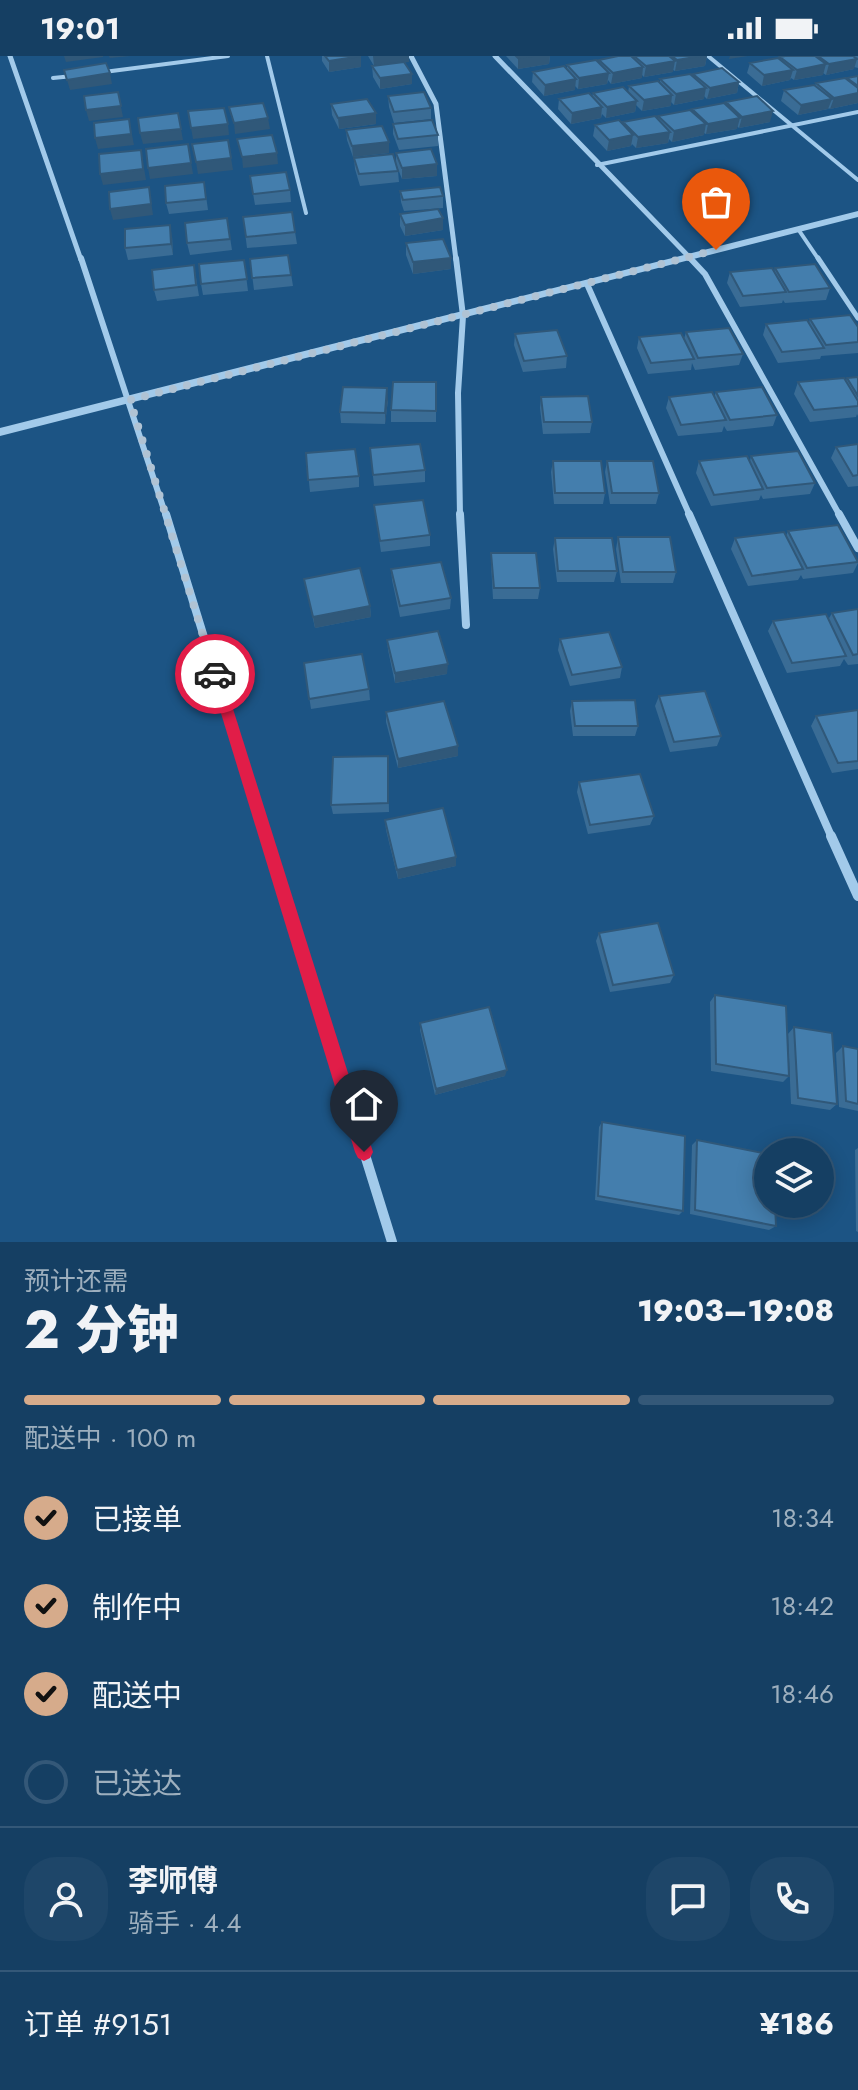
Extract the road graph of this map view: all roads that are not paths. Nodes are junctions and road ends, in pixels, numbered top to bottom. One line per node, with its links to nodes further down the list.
1 (10, 56): 21 (street)
2 (228, 56): 7 (lane)
3 (267, 56): 14 (lane)
4 (411, 56): 19 (street)
5 (495, 56): 12 (street)
6 (708, 56): 11 (lane)
7 (97, 73)
8 (82, 74): 9 (lane)
9 (53, 78)
10 (858, 112): 11 (lane)
11 (791, 125): 12 (lane); 13 (lane)
12 (597, 165): 17 (street)
13 (858, 180)
14 (306, 213)
15 (858, 214): 16 (street)
16 (798, 229): 17 (street); 20 (lane)
17 (689, 257): 18 (street); 23 (street)
18 (587, 284): 19 (street); 25 (street)
19 (463, 316): 21 (street); 24 (street)
20 (858, 318)
21 (130, 400): 22 (street); 26 (street)
22 (0, 432)
23 (858, 548)
24 (466, 625)
25 (858, 896)
26 (392, 1242)

